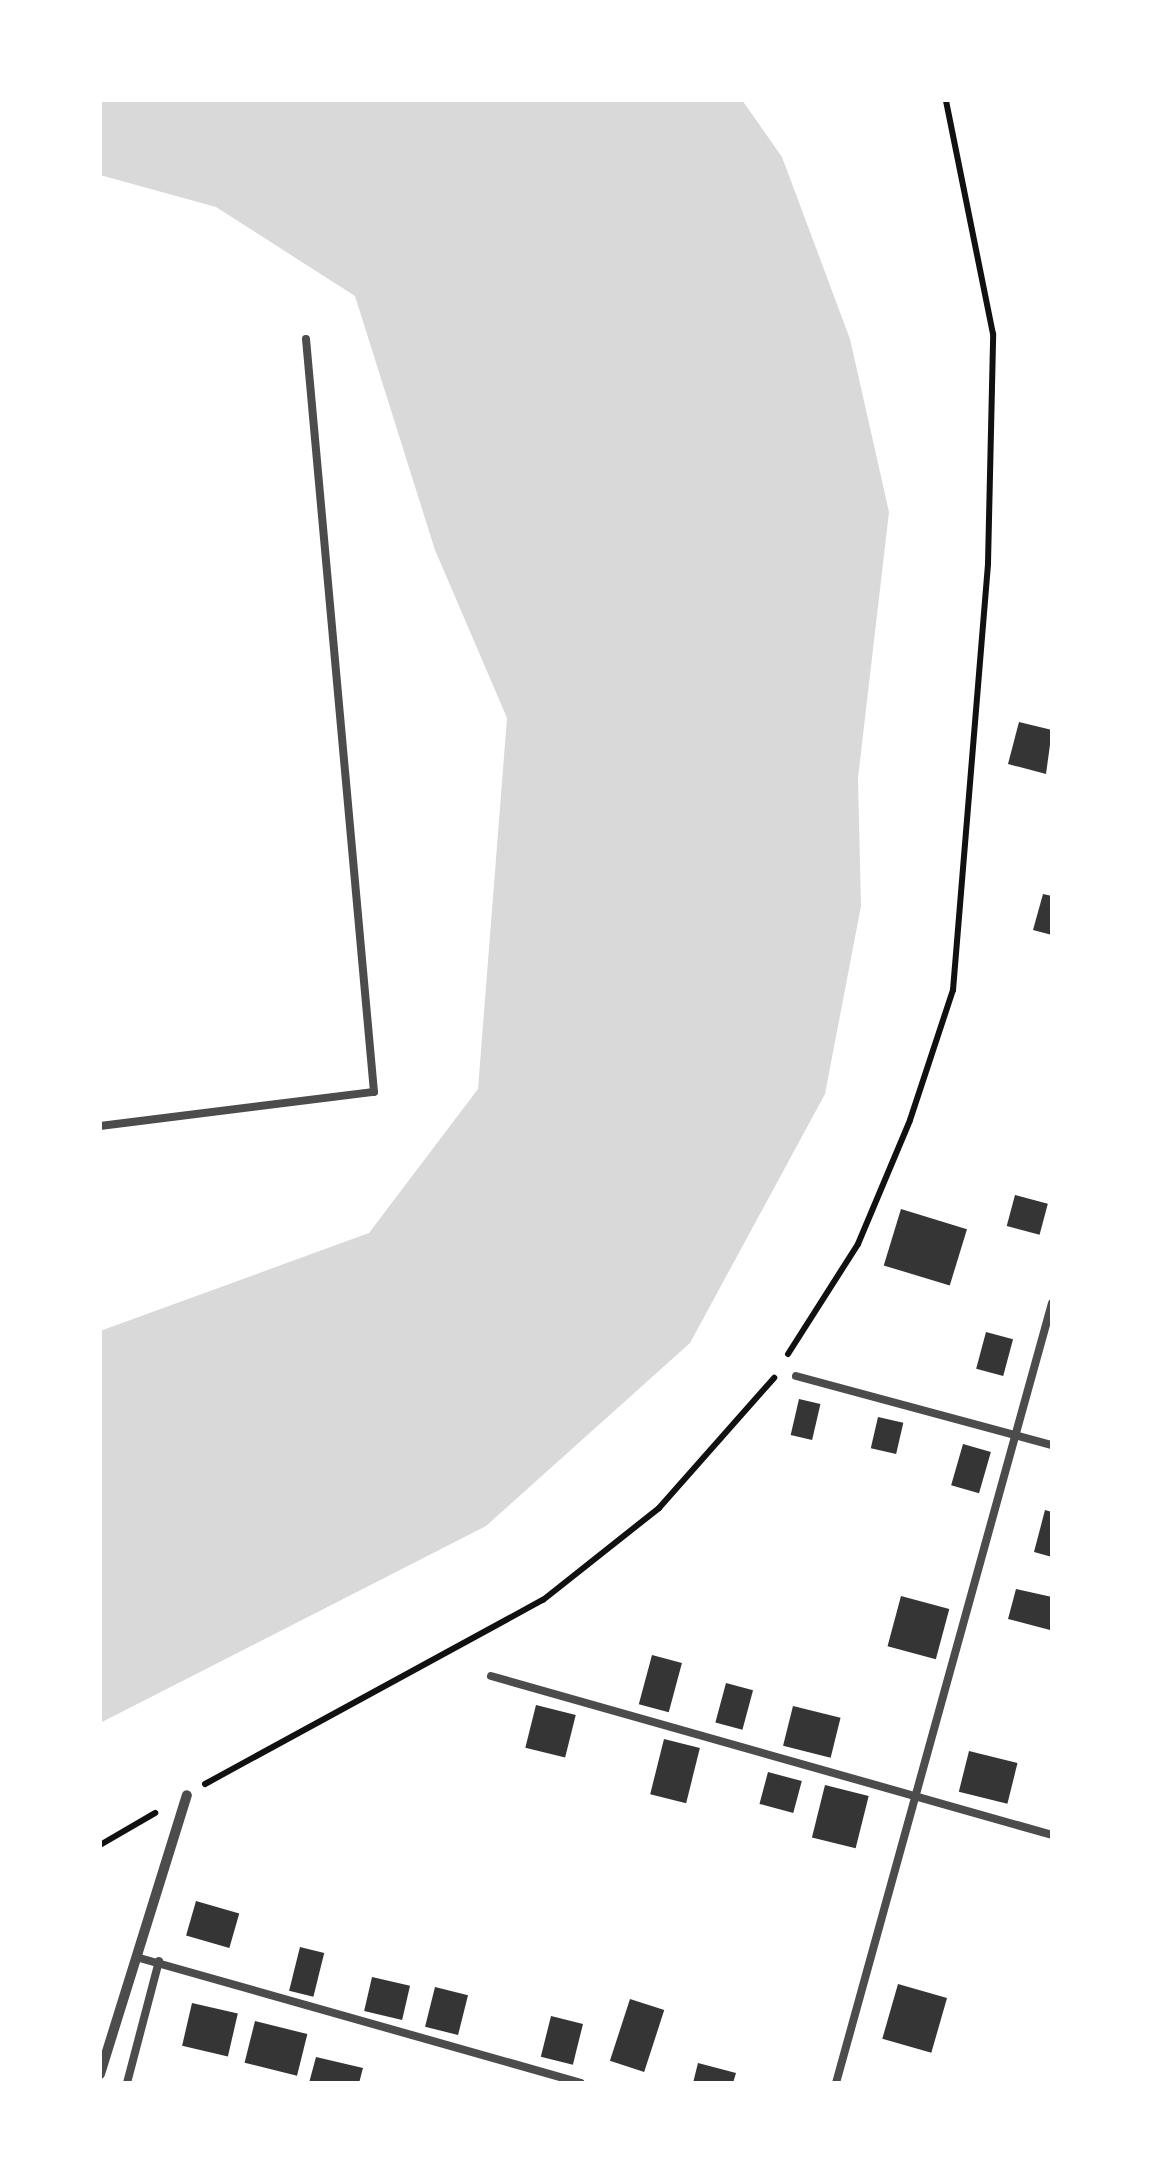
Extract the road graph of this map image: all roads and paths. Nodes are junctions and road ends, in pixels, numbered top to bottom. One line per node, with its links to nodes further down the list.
1 (946, 100): 9 (path)
2 (306, 339): 3 (lane)
3 (100, 1126)
4 (1052, 1303): 6 (lane)
5 (796, 1376): 6 (lane)
6 (1012, 1434): 7 (lane); 10 (lane)
7 (1052, 1445)
8 (491, 1676): 10 (lane)
9 (187, 1795): 12 (path); 13 (street)
10 (914, 1797): 11 (lane); 18 (lane)
11 (1052, 1835)
12 (100, 1845)
13 (136, 1957): 14 (lane); 15 (street)
14 (159, 1961): 16 (lane); 17 (lane)
15 (100, 2074)
16 (127, 2083)
17 (581, 2083)
18 (836, 2083)

